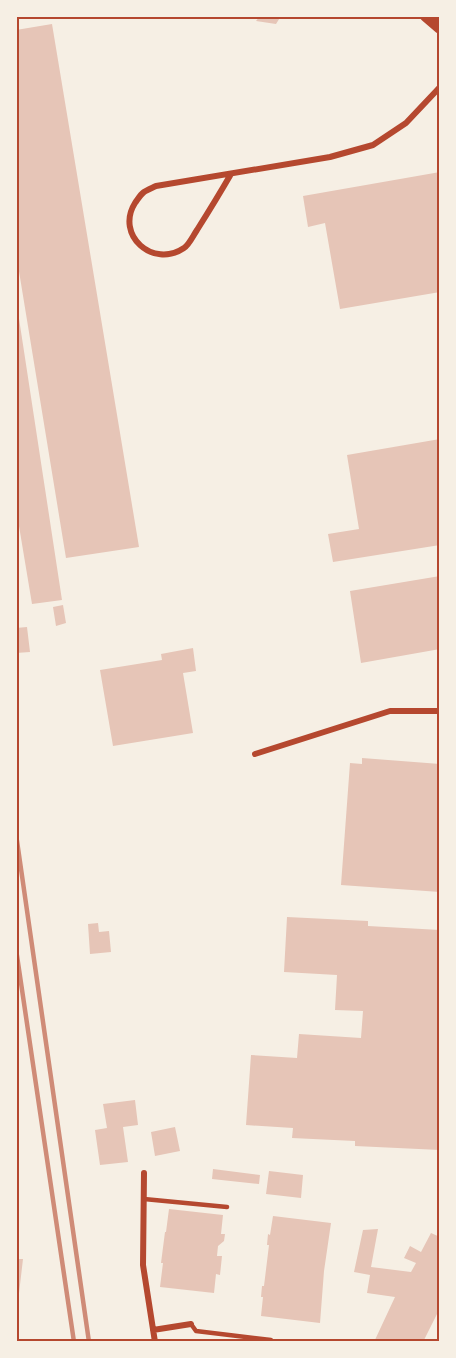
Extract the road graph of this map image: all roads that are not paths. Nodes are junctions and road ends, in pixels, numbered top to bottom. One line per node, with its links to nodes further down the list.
1 (426, 16): 2 (main road)
2 (440, 28)
3 (440, 87): 4 (street)
4 (231, 174): 4 (street)
5 (440, 711): 6 (street)
6 (255, 754)
7 (144, 1173): 8 (street)
8 (144, 1199): 9 (lane); 11 (street)
9 (227, 1207)
10 (190, 1324): 11 (street); 12 (lane)
11 (153, 1330): 13 (street)
12 (271, 1340)
13 (155, 1341)

